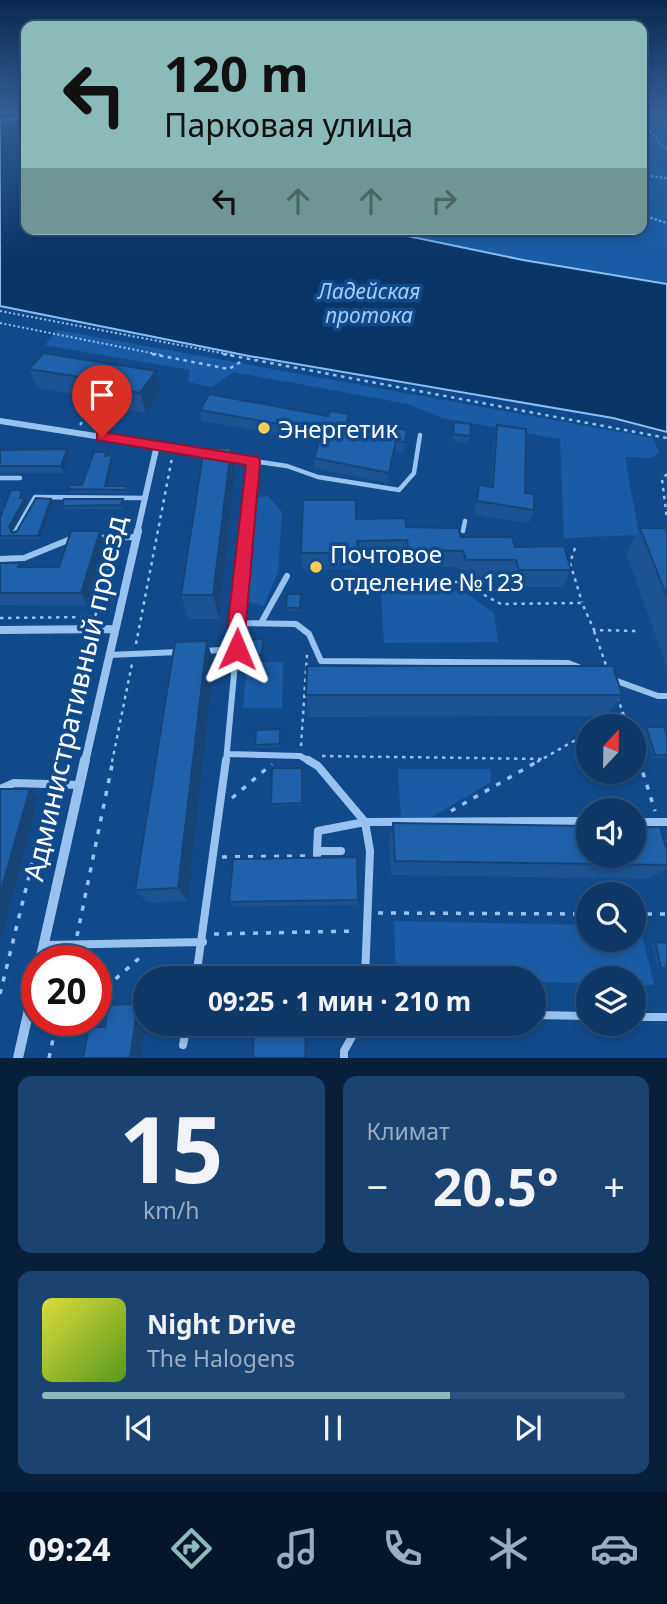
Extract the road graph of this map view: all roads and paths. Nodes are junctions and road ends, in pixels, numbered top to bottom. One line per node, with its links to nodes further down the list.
1 (647, 176): 2 (path)
2 (667, 178)
3 (647, 217): 4 (path)
4 (667, 223)
5 (0, 311): 7 (path)
6 (0, 323): 7 (path)
7 (244, 359): 12 (path)
8 (90, 411): 10 (path)
9 (0, 421): 10 (street)
10 (74, 433): 13 (street)
11 (420, 435): 15 (lane)
12 (667, 438)
13 (157, 445): 14 (street); 21 (street, Административный проезд)
14 (174, 448): 15 (street); 47 (path)
15 (253, 461): 36 (lane)
16 (667, 474): 20 (path)
17 (0, 478): 18 (lane)
18 (20, 478)
19 (667, 488): 20 (path)
20 (664, 496): 22 (path)
21 (144, 498): 25 (lane); 27 (street, Административный проезд)
22 (667, 519)
23 (465, 521): 24 (lane)
24 (463, 531)
25 (15, 532)
26 (116, 537): 27 (lane); 29 (lane); 35 (path)
27 (136, 537): 38 (street, Административный проезд)
28 (82, 538): 31 (lane)
29 (94, 538)
30 (575, 548): 34 (path)
31 (0, 559)
32 (287, 576): 37 (lane)
33 (351, 582): 34 (path)
34 (582, 603): 40 (path)
35 (0, 618)
36 (237, 623): 37 (lane); 44 (lane)
37 (261, 623): 42 (lane)
38 (114, 629): 39 (street); 48 (street, Административный проезд)
39 (0, 630)
40 (594, 630): 41 (path); 50 (path)
41 (636, 631)
42 (309, 634): 49 (lane); 56 (path)
43 (88, 649): 59 (path)
44 (237, 649): 45 (lane); 54 (lane)
45 (198, 651)
46 (186, 652): 47 (lane)
47 (134, 654): 48 (lane); 76 (path)
48 (109, 655): 60 (street, Административный проезд)
49 (589, 671)
50 (611, 678): 51 (lane); 52 (path)
51 (667, 696)
52 (623, 713)
53 (576, 740): 57 (path)
54 (227, 754): 55 (lane); 62 (lane)
55 (283, 755): 56 (lane); 62 (path)
56 (300, 755): 57 (path); 65 (lane)
57 (544, 760): 63 (path)
58 (646, 777): 66 (path)
59 (52, 785): 60 (lane); 61 (lane); 81 (path)
60 (80, 785): 77 (street, Административный проезд)
61 (0, 789)
62 (219, 810): 69 (lane)
63 (434, 821): 64 (lane); 65 (lane)
64 (576, 821)
65 (365, 822): 68 (lane); 70 (lane)
66 (663, 822)
67 (341, 851): 68 (lane)
68 (317, 853): 69 (path)
69 (214, 857): 74 (lane)
70 (368, 913): 71 (path); 74 (path); 79 (lane)
71 (576, 914)
72 (646, 914): 73 (path)
73 (667, 914)
74 (203, 938): 75 (lane); 78 (lane)
75 (158, 942): 76 (lane); 80 (path)
76 (75, 944): 77 (lane)
77 (43, 945)
78 (198, 966)
79 (366, 966)
80 (112, 982)
81 (0, 994)
82 (546, 1016): 83 (lane)
83 (576, 1016)
84 (646, 1017): 85 (lane)
85 (667, 1017)
86 (23, 1036): 91 (street)
87 (53, 1036): 92 (path)
88 (185, 1036): 90 (lane)
89 (352, 1036): 93 (lane)
90 (183, 1045)
91 (18, 1058)
92 (48, 1058)
93 (344, 1058)

